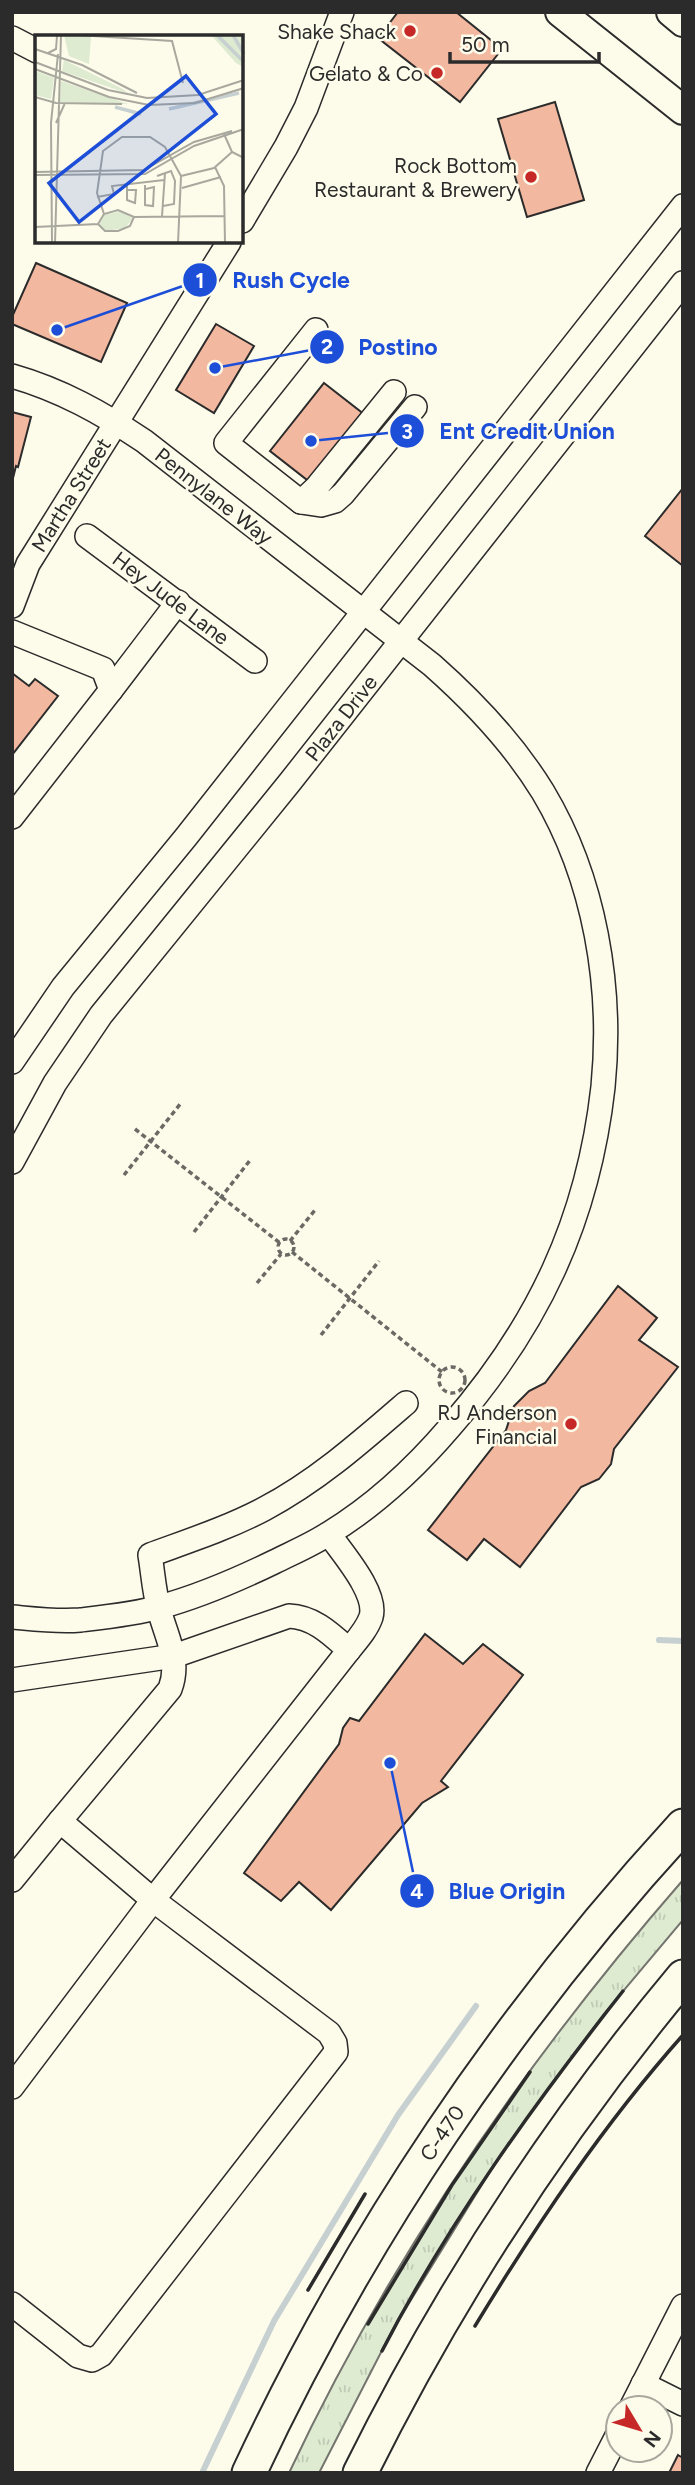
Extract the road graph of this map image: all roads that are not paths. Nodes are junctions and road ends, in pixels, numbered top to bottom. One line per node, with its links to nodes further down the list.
1 (342, 12): 9 (street)
2 (560, 12): 7 (main road)
3 (671, 12): 4 (main road)
4 (683, 22)
5 (12, 38): 6 (street)
6 (35, 50)
7 (683, 110)
8 (683, 206): 19 (street)
9 (243, 219)
10 (228, 243): 15 (street, Martha Street)
11 (683, 283): 21 (street, Plaza Drive)
12 (316, 330): 14 (street)
13 (12, 376): 15 (street, Pennylane Way)
14 (404, 399)
15 (116, 423): 18 (street, Martha Street); 19 (street, Pennylane Way)
16 (87, 536): 17 (street, Hey Jude Lane)
17 (178, 602): 22 (street, Hey Jude Lane); 23 (street)
18 (12, 607)
19 (363, 611): 21 (street, Pennylane Way); 25 (street)
20 (12, 632): 23 (street)
21 (401, 641): 26 (street, Plaza Drive); 28 (street, Pennylane Way)
22 (255, 661)
23 (111, 690): 24 (street)
24 (12, 817)
25 (12, 1062)
26 (12, 1162)
27 (406, 1403): 29 (street)
28 (328, 1534): 29 (street, Pennylane Way); 31 (street)
29 (159, 1608): 30 (street, Pennylane Way); 32 (street)
30 (12, 1618)
31 (349, 1650): 32 (street); 38 (street)
32 (174, 1656): 33 (street); 35 (street)
33 (12, 1680)
34 (683, 1802): 39 (highway)
35 (60, 1821): 37 (street); 38 (street)
36 (683, 1826): 39 (highway, C-470)
37 (12, 1880)
38 (153, 1900): 42 (street); 44 (street)
39 (618, 1900): 49 (highway, C-470)
40 (683, 1977): 43 (highway)
41 (683, 2007): 43 (highway)
42 (12, 2087)
43 (481, 2256): 50 (highway)
44 (12, 2304)
45 (683, 2306): 46 (street)
46 (643, 2384): 47 (street); 48 (street)
47 (638, 2394)
48 (683, 2404)
49 (249, 2473)
50 (360, 2473)

